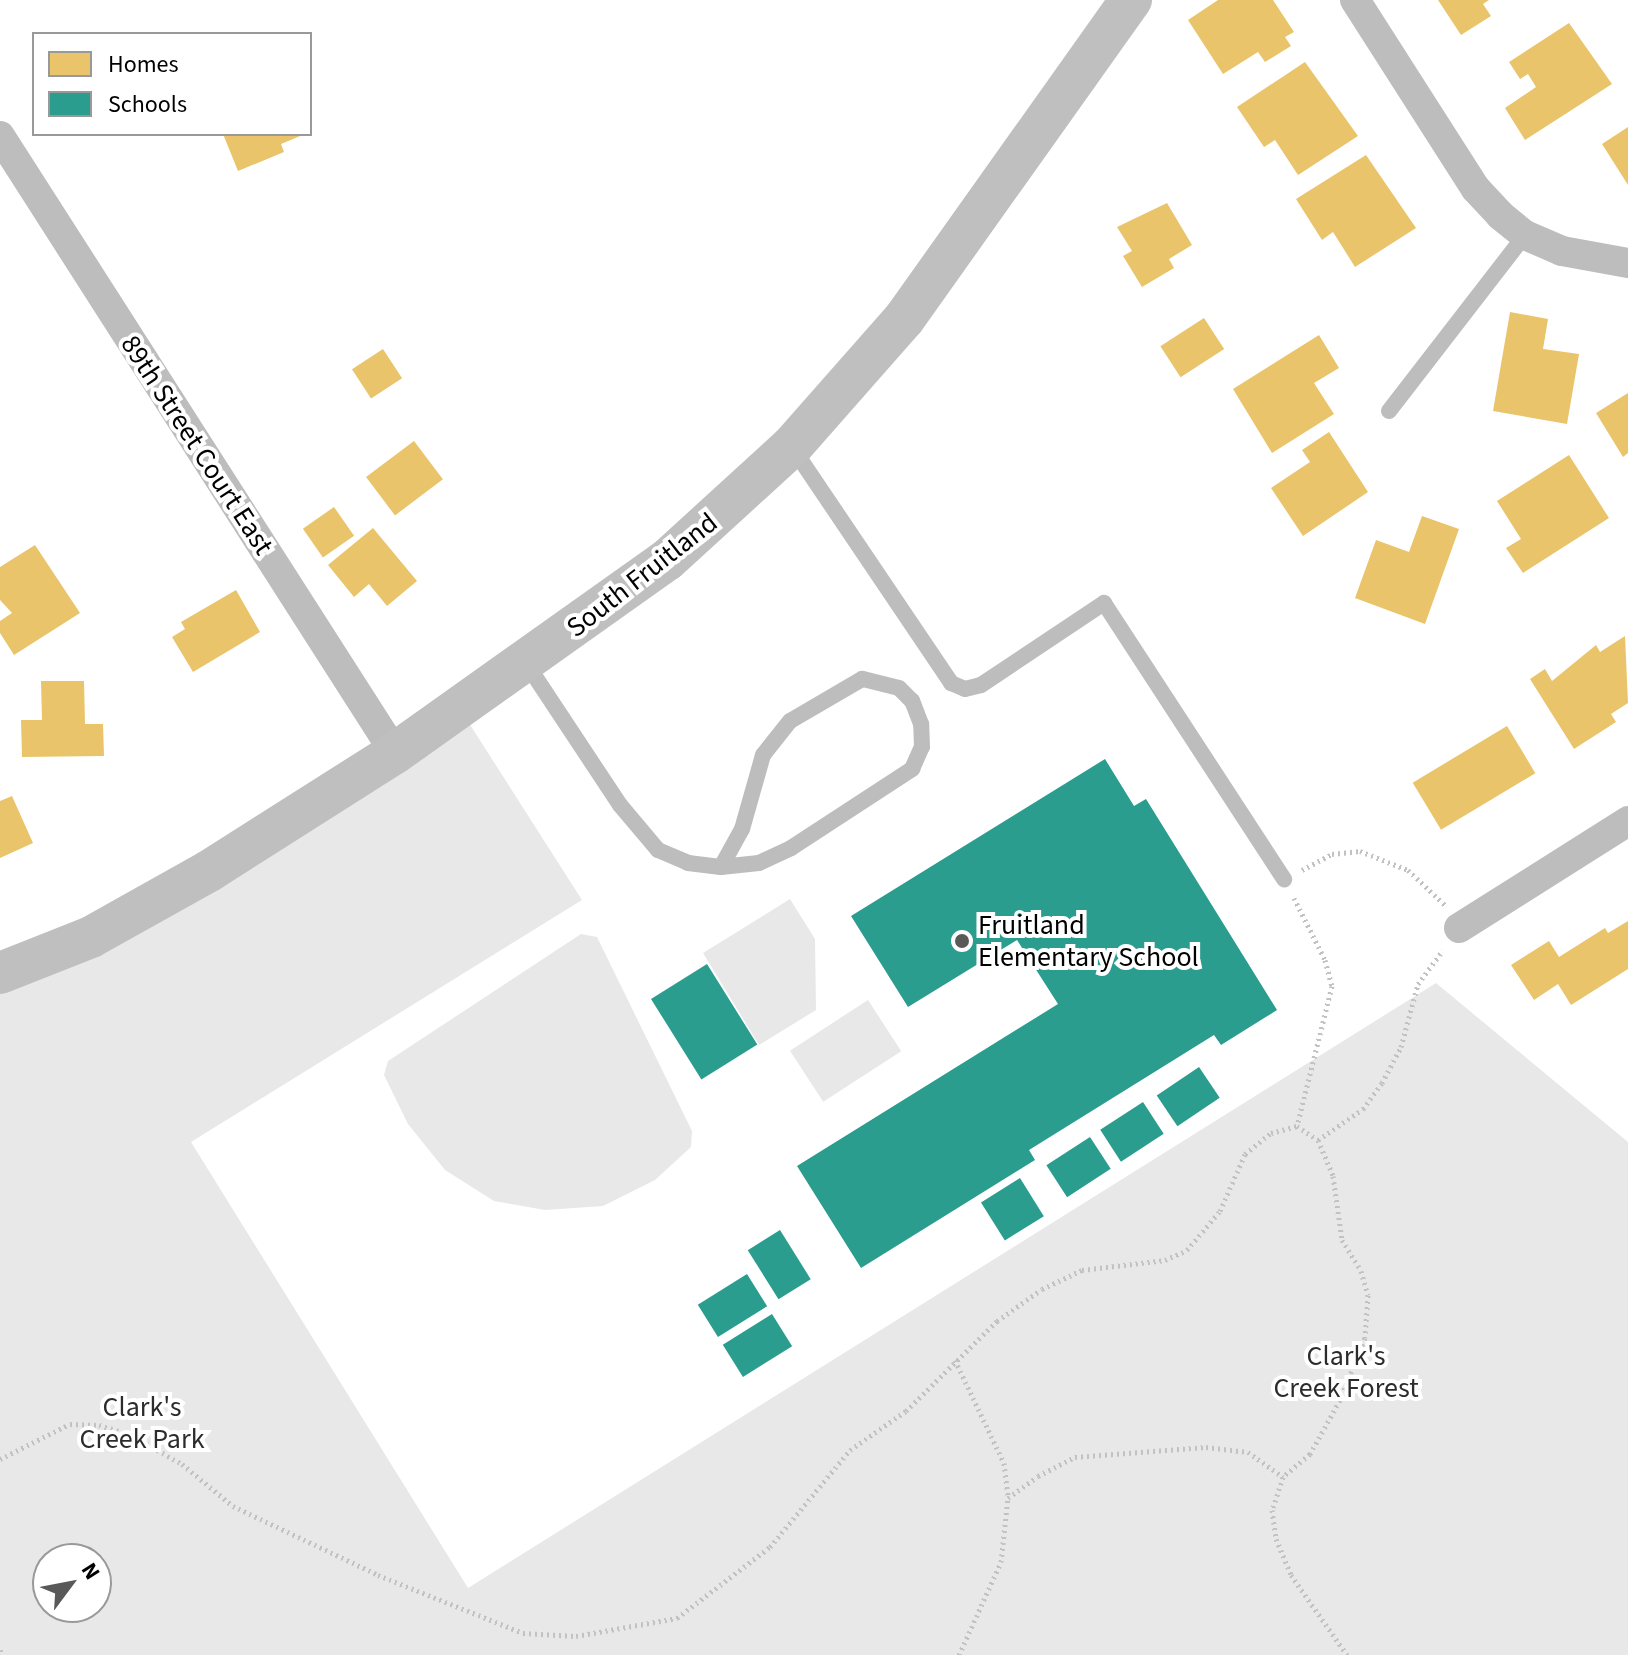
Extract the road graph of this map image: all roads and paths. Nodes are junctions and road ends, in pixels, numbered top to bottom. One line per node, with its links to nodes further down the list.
1 (1131, 0): 7 (street, South Fruitland)
2 (1355, 0): 4 (street)
3 (0, 136): 9 (street, 89th Street Court East)
4 (1525, 235): 5 (street); 6 (lane)
5 (1628, 263)
6 (1389, 411)
7 (792, 446): 8 (street, South Fruitland); 12 (lane)
8 (526, 663): 9 (street, South Fruitland); 11 (lane)
9 (395, 753): 14 (street, South Fruitland)
10 (1628, 821): 13 (street)
11 (721, 867): 11 (lane)
12 (1284, 879): 13 (path); 15 (path)
13 (1459, 928): 16 (path)
14 (0, 973)
15 (1297, 1126): 16 (path); 17 (path)
16 (1318, 1140): 19 (path)
17 (955, 1360): 18 (path); 20 (path)
18 (0, 1459)
19 (1283, 1477): 20 (path); 22 (path)
20 (1008, 1498): 21 (path)
21 (959, 1655)
22 (1347, 1655)

